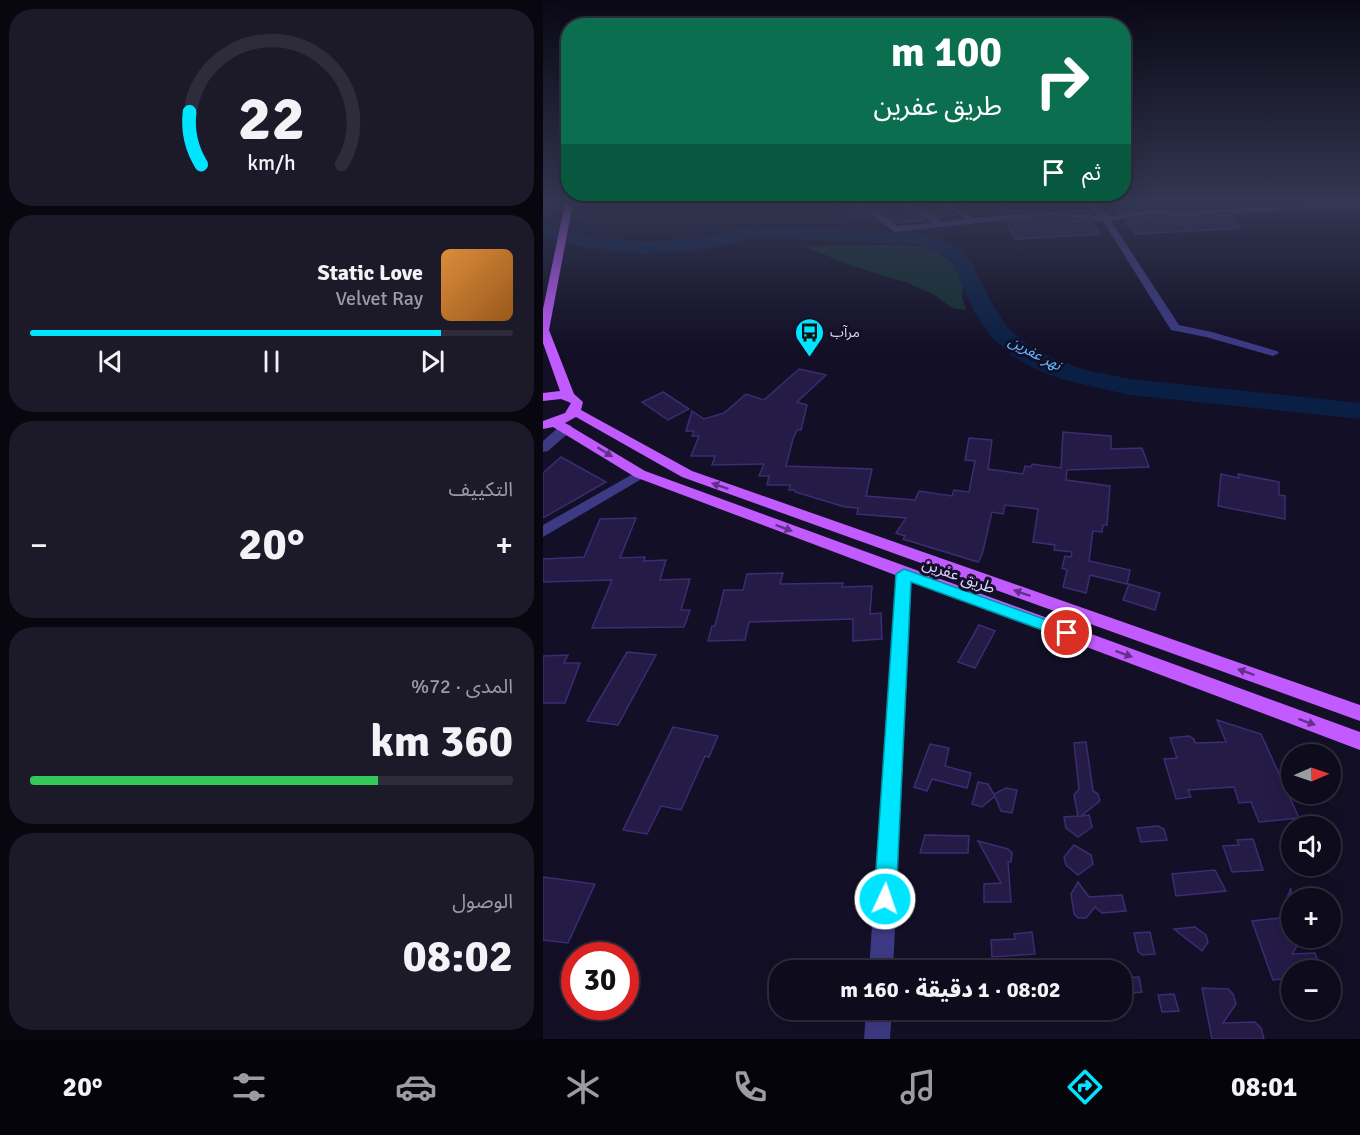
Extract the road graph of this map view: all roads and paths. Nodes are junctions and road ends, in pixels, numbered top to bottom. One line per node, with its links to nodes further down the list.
1 (558, 251): 3 (main road)
2 (1127, 251): 4 (street)
3 (544, 333): 5 (main road)
4 (1273, 353)
5 (568, 396): 6 (main road); 7 (main road)
6 (543, 397)
7 (575, 411): 8 (main road); 13 (main road, طريق عفرين, one-way to 7)
8 (555, 425): 9 (street); 10 (main road, طريق عفرين, one-way to 10)
9 (543, 448)
10 (640, 474): 11 (street); 12 (main road, طريق عفرين, one-way to 12)
11 (543, 532)
12 (904, 574): 14 (main road, طريق عفرين, one-way to 14); 15 (street)
13 (1360, 713)
14 (1360, 741)
15 (882, 960)
16 (878, 1020): 17 (street)
17 (877, 1039)

